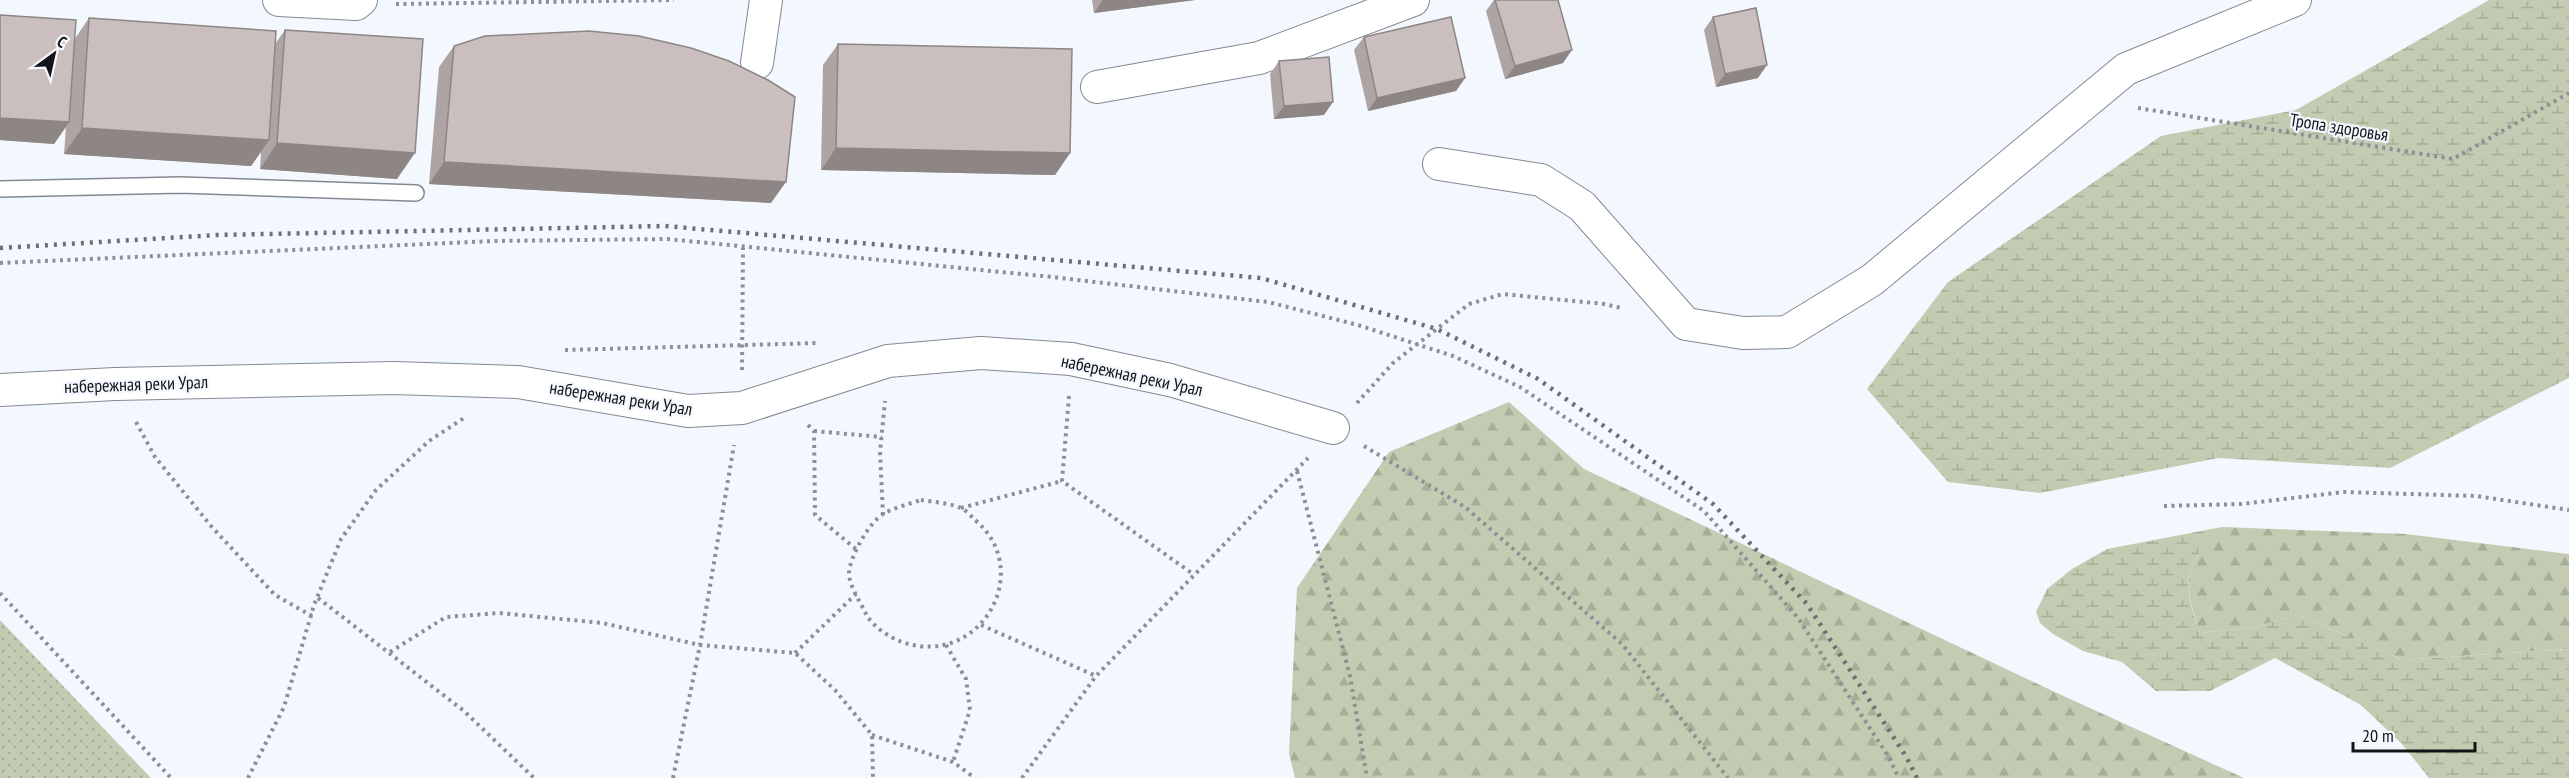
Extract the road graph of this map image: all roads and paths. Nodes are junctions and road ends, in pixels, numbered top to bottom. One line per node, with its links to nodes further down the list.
1 (279, 0): 6 (street)
2 (674, 0): 6 (path)
3 (766, 0): 7 (street)
4 (1413, 0): 8 (street)
5 (2295, 0): 10 (street)
6 (358, 2)
7 (757, 63)
8 (1097, 87)
9 (2569, 93): 10 (path, Тропа здоровья)
10 (2088, 100): 11 (street)
11 (1439, 164)
12 (0, 189): 13 (lane)
13 (416, 193)
14 (743, 248): 21 (path)
15 (1624, 309): 23 (path)
16 (1071, 359): 17 (street, набережная реки Урал); 23 (street, набережная реки Урал); 27 (path)
17 (888, 361): 20 (street, набережная реки Урал); 25 (path)
18 (115, 384): 19 (street, набережная реки Урал); 21 (street, набережная реки Урал); 37 (path)
19 (0, 390)
20 (780, 396): 21 (street, набережная реки Урал); 24 (path)
21 (742, 408): 39 (path)
22 (468, 415): 36 (path)
23 (1334, 428): 26 (path); 54 (path)
24 (814, 431): 25 (path); 32 (path)
25 (882, 437): 31 (path)
26 (1297, 471): 33 (path); 53 (path)
27 (1062, 481): 29 (path); 33 (path)
28 (2164, 506): 30 (path)
29 (961, 508): 31 (path); 38 (path)
30 (2569, 510)
31 (883, 514): 32 (path)
32 (857, 550): 35 (path)
33 (1193, 574): 43 (path)
34 (0, 593): 46 (path)
35 (856, 594): 40 (path); 42 (path)
36 (318, 598): 37 (path); 41 (path)
37 (312, 616): 47 (path)
38 (981, 625): 40 (path); 43 (path)
39 (700, 645): 41 (path); 42 (path); 49 (path)
40 (946, 645): 45 (path)
41 (390, 652): 48 (path)
42 (795, 653): 44 (path)
43 (1096, 676): 52 (path)
44 (872, 735): 45 (path); 50 (path)
45 (953, 762): 51 (path)
46 (171, 778)
47 (248, 778)
48 (534, 778)
49 (673, 778)
50 (873, 778)
51 (975, 778)
52 (1022, 778)
53 (1367, 778)
54 (1728, 778)

